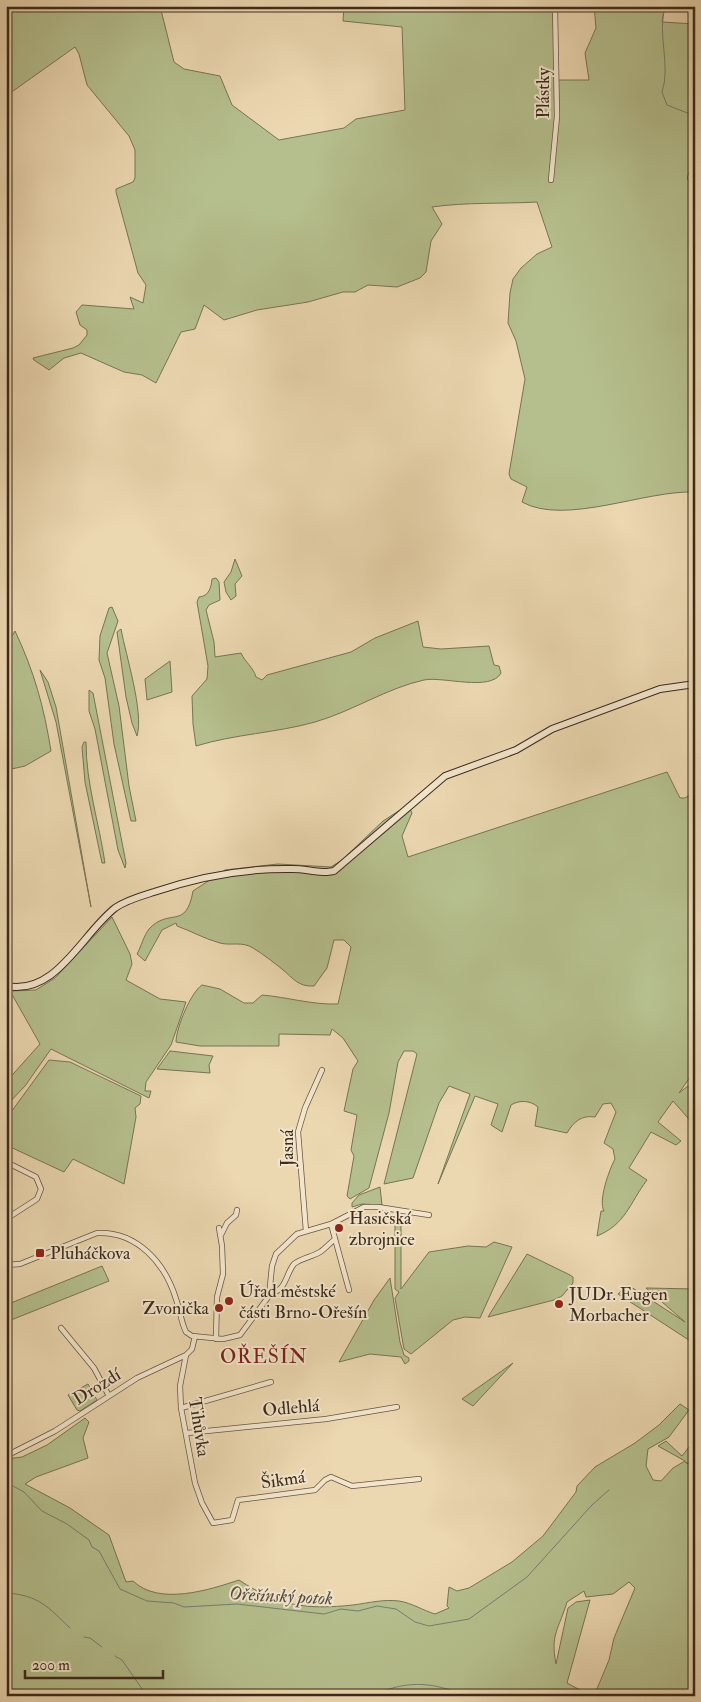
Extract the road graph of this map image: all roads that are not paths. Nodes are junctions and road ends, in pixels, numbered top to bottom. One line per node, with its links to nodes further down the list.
1 (556, 6): 4 (street, Plástky)
2 (695, 162): 3 (street)
3 (690, 178)
4 (551, 180)
5 (695, 684): 6 (street)
6 (6, 986)
7 (322, 1070): 14 (street, Jasná)
8 (6, 1162): 11 (street)
9 (237, 1210): 15 (street)
10 (429, 1215): 12 (street)
11 (6, 1219)
12 (331, 1224): 14 (street); 16 (street)
13 (219, 1228): 15 (street)
14 (306, 1231): 19 (street)
15 (220, 1237): 22 (street)
16 (335, 1239): 18 (street); 19 (street)
17 (6, 1265): 21 (street)
18 (349, 1290)
19 (270, 1293): 22 (street)
20 (61, 1328): 25 (street)
21 (195, 1336): 22 (street); 23 (street)
22 (216, 1339)
23 (186, 1355): 25 (street, Drozdí); 27 (street, Tihůvka)
24 (271, 1382): 27 (street)
25 (109, 1396): 29 (street, Drozdí)
26 (397, 1407): 28 (street, Odlehlá)
27 (181, 1408): 28 (street, Tihůvka)
28 (187, 1433): 31 (street, Tihůvka)
29 (6, 1456)
30 (419, 1479): 31 (street, Šikmá)
31 (202, 1503)

